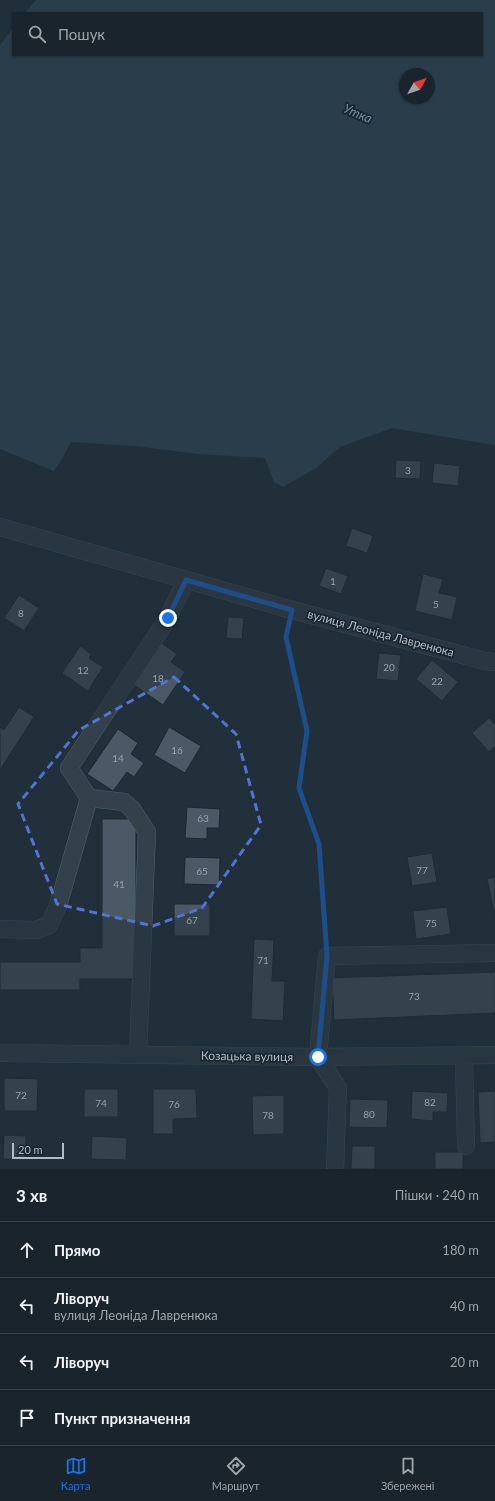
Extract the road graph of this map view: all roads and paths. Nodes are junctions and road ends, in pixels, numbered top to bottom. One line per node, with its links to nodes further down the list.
1 (0, 527): 2 (street, вулиця Леоніда Лавренюка)
2 (186, 580): 3 (street, вулиця Леоніда Лавренюка); 6 (street)
3 (292, 610): 4 (street, вулиця Леоніда Лавренюка); 9 (path)
4 (490, 662): 5 (street, вулиця Леоніда Лавренюка)
5 (495, 675)
6 (89, 798): 7 (street); 11 (street)
7 (0, 929)
8 (495, 953): 9 (street)
9 (327, 956): 14 (street)
10 (0, 1053): 11 (street, Козацька вулиця)
11 (138, 1055): 14 (street, Козацька вулиця)
12 (495, 1055): 13 (street, Козацька вулиця)
13 (464, 1056): 14 (street, Козацька вулиця); 15 (street)
14 (318, 1057): 16 (street)
15 (466, 1146)
16 (335, 1169)

